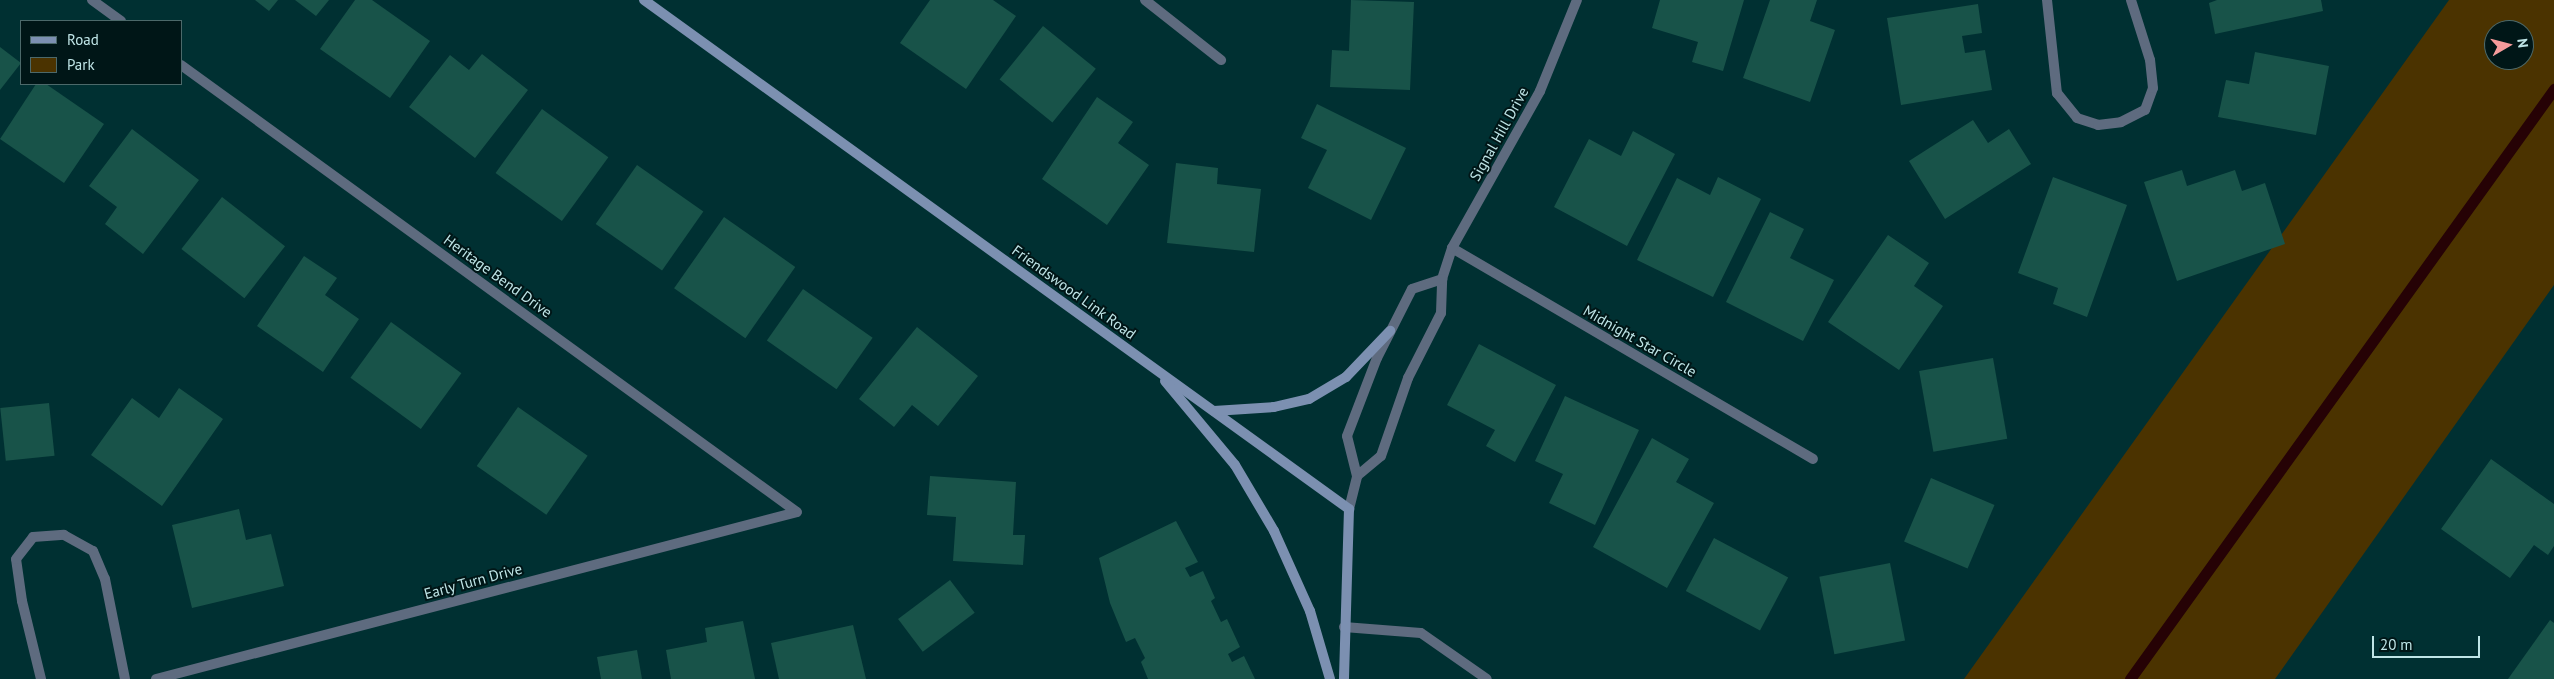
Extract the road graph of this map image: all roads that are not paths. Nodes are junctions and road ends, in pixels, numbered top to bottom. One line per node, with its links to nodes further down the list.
1 (92, 0): 7 (street)
2 (644, 0): 13 (street, Friendswood Link Road)
3 (1145, 0): 8 (street)
4 (1577, 0): 10 (street, Signal Hill Drive)
5 (2047, 0): 6 (street)
6 (2131, 0)
7 (120, 20)
8 (1221, 60)
9 (182, 66): 18 (street, Heritage Bend Drive)
10 (1452, 248): 11 (street, Signal Hill Drive); 15 (street, Midnight Star Circle)
11 (1442, 279): 12 (street); 16 (street, Signal Hill Drive)
12 (1390, 331): 14 (street); 16 (street)
13 (1155, 369): 14 (street, Friendswood Link Road); 23 (street)
14 (1214, 411): 17 (street, Friendswood Link Road)
15 (1813, 458)
16 (1356, 476): 17 (street)
17 (1349, 510): 19 (street)
18 (797, 512): 22 (street, Early Turn Drive)
19 (1344, 627): 24 (street); 25 (street)
20 (41, 679): 21 (street)
21 (125, 679)
22 (156, 679)
23 (1330, 679)
24 (1344, 679)
25 (1487, 679)

